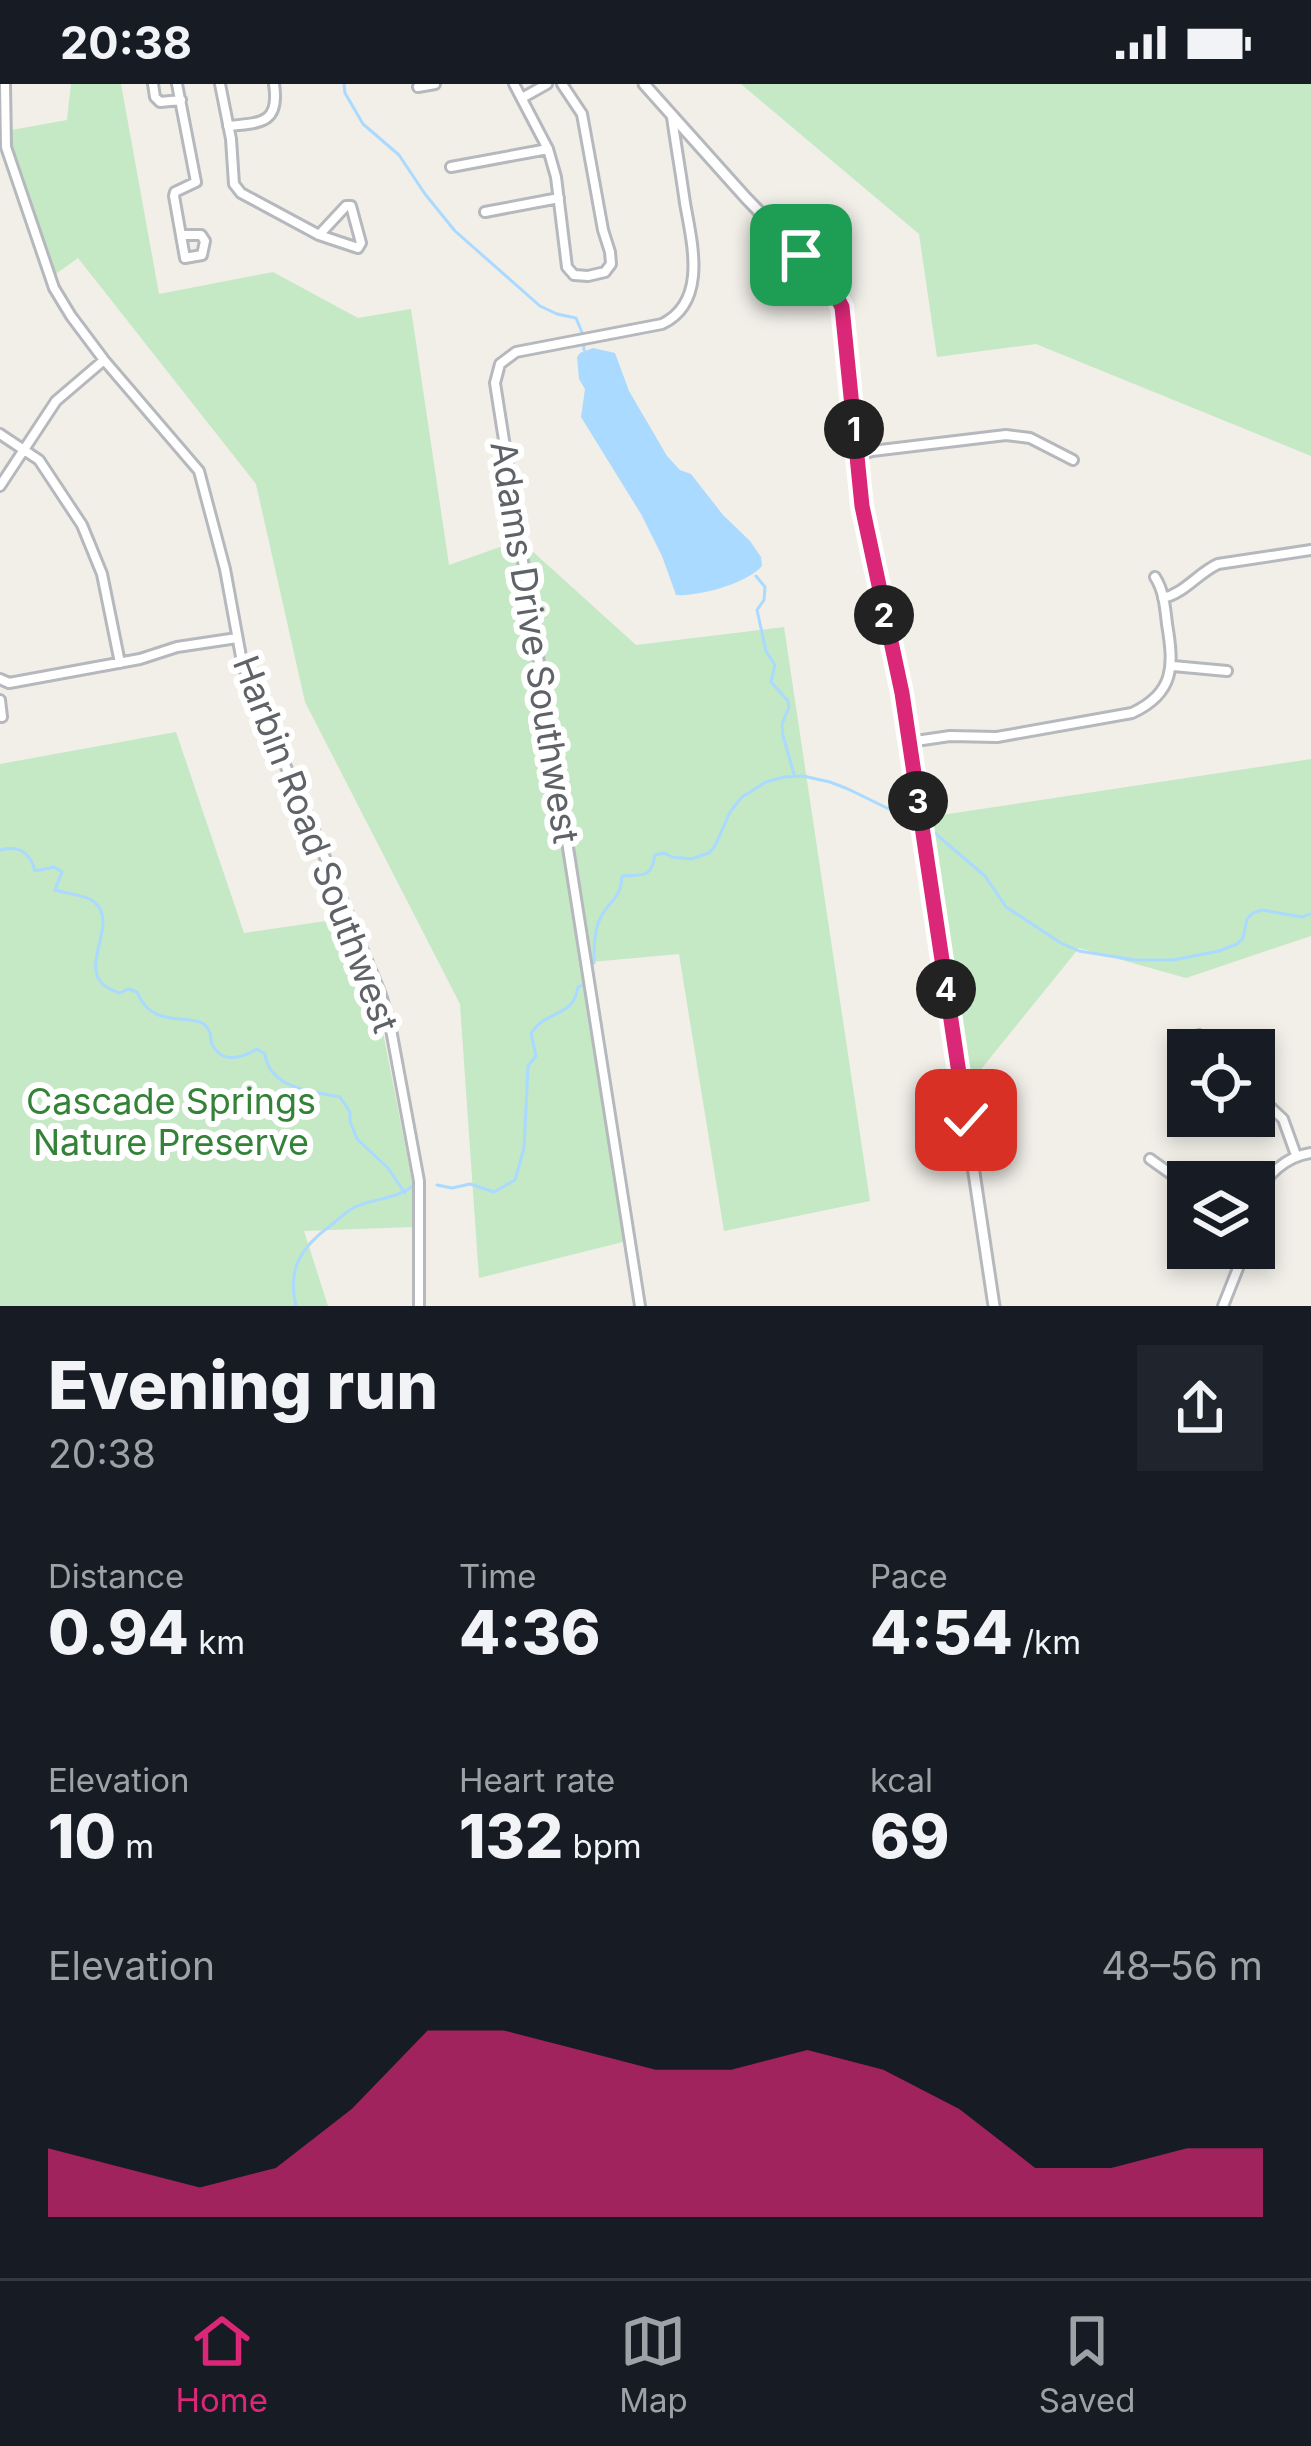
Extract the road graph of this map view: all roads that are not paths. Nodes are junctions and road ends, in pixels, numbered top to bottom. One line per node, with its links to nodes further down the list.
1 (5, 84): 22 (street, Harbin Road Southwest)
2 (153, 84): 13 (street)
3 (177, 84): 13 (street)
4 (220, 84): 15 (street)
5 (274, 84): 15 (street)
6 (436, 84): 11 (street)
7 (514, 84): 12 (street)
8 (547, 84): 12 (street)
9 (562, 84): 18 (street)
10 (644, 84): 14 (street)
11 (418, 88)
12 (522, 99): 16 (street)
13 (181, 100): 20 (street)
14 (672, 117): 25 (street); 47 (street, Adams Drive Southwest)
15 (228, 126): 21 (street)
16 (548, 148): 17 (street); 18 (street)
17 (452, 166)
18 (559, 198): 19 (street)
19 (485, 212)
20 (181, 235)
21 (319, 236): 21 (street)
22 (104, 360): 24 (street); 31 (street, Harbin Road Southwest)
23 (0, 434): 24 (street)
24 (26, 449): 27 (street); 32 (street)
25 (857, 455): 26 (street); 38 (street)
26 (1073, 460)
27 (0, 486)
28 (1311, 550): 30 (street)
29 (1155, 577): 30 (street)
30 (1163, 598): 33 (street)
31 (237, 638): 32 (street); 46 (street, Harbin Road Southwest)
32 (120, 663): 35 (street)
33 (1173, 665): 34 (street); 38 (street)
34 (1227, 671)
35 (0, 679)
36 (0, 700): 37 (street)
37 (2, 718)
38 (909, 742): 48 (street)
39 (1275, 1112): 41 (street)
40 (1311, 1153): 41 (street)
41 (1297, 1155): 43 (street)
42 (1150, 1160): 44 (street)
43 (1275, 1168)
44 (1167, 1169)
45 (1237, 1269): 49 (street)
46 (419, 1306)
47 (640, 1306)
48 (994, 1306)
49 (1222, 1306)

